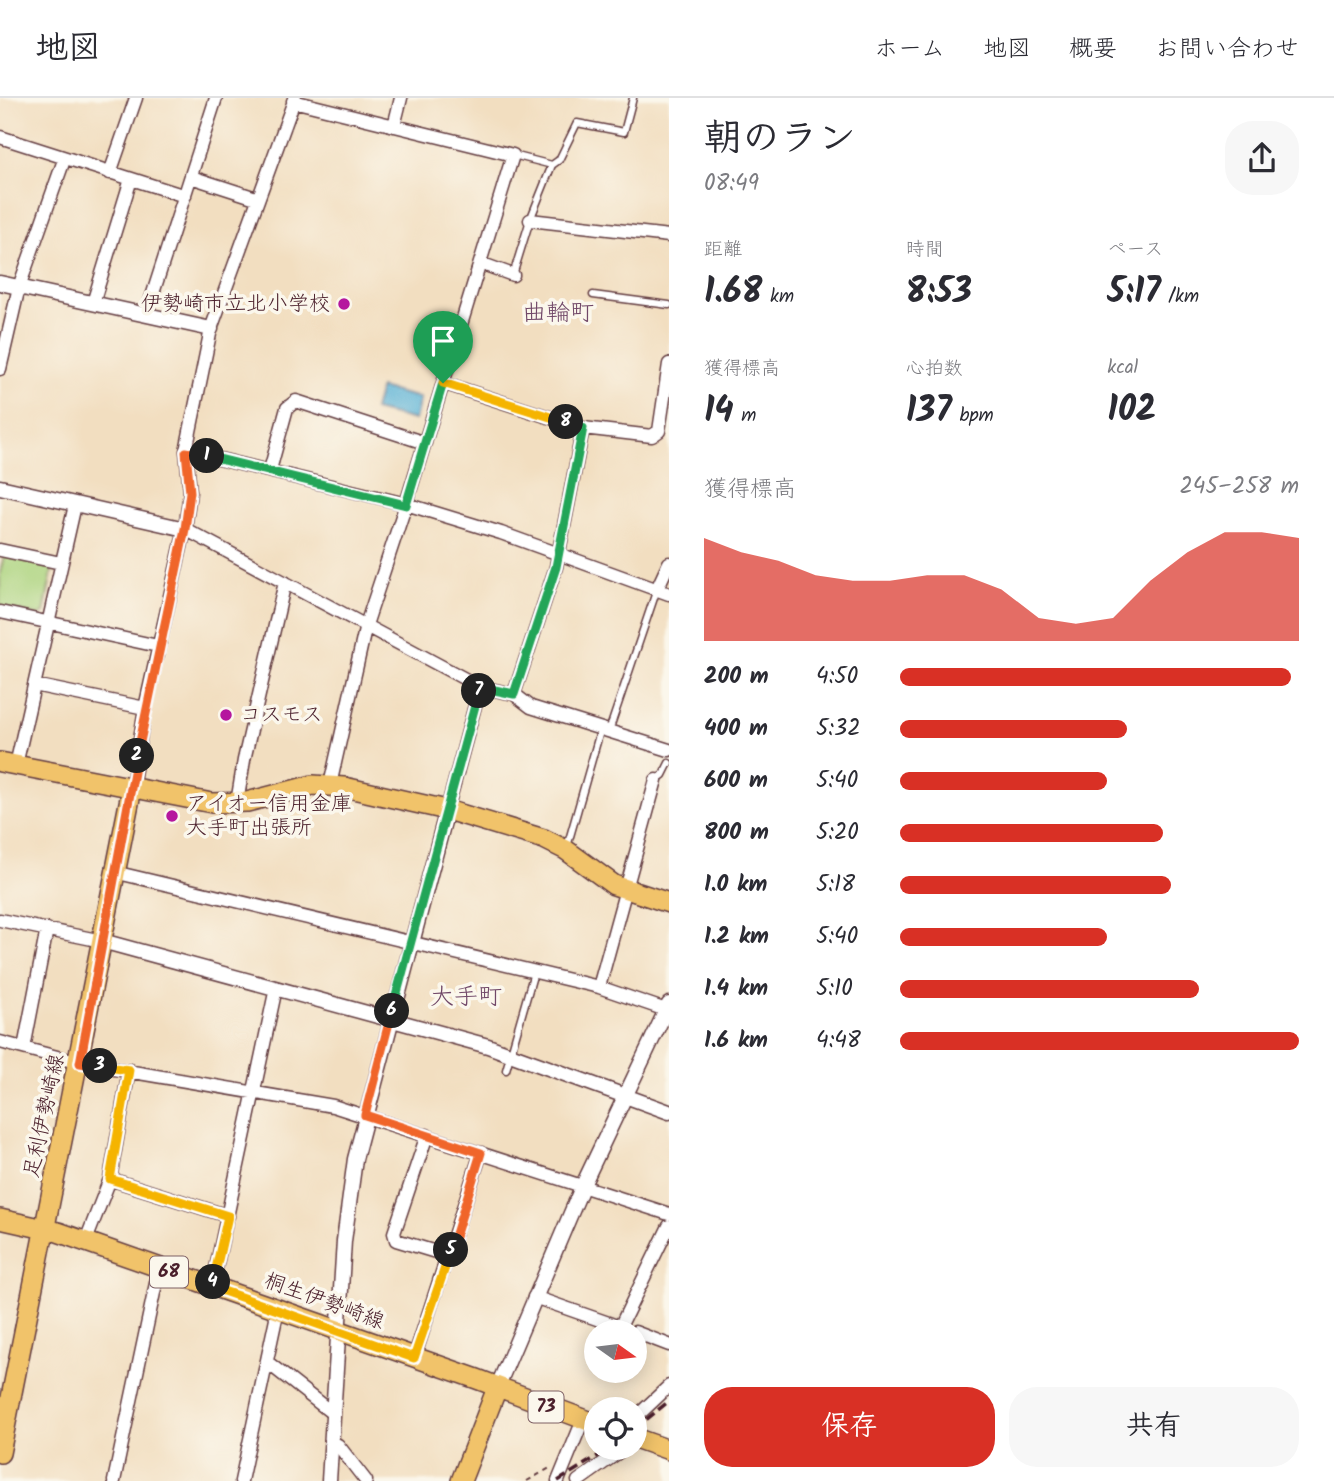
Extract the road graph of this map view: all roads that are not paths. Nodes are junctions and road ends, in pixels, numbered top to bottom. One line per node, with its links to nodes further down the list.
1 (136, 98): 11 (street)
2 (216, 98): 12 (street)
3 (401, 98): 6 (street)
4 (633, 98): 10 (lane)
5 (294, 99): 6 (street); 15 (street)
6 (394, 126): 8 (street)
7 (0, 137): 9 (street)
8 (513, 155): 10 (lane); 18 (street)
9 (64, 160): 11 (street); 21 (street)
10 (552, 165): 16 (lane)
11 (110, 173): 13 (street)
12 (191, 177): 14 (street); 15 (street)
13 (131, 179): 14 (street); 23 (street)
14 (185, 196): 25 (street)
15 (256, 198): 26 (street)
16 (530, 220): 17 (street); 19 (lane)
17 (669, 236)
18 (480, 263): 19 (street); 29 (street)
19 (513, 275)
20 (0, 283): 21 (street)
21 (19, 287): 23 (street); 28 (street)
22 (593, 295): 24 (lane)
23 (93, 303): 25 (street)
24 (669, 305)
25 (146, 315): 26 (street)
26 (211, 329): 33 (street)
27 (669, 364): 30 (street)
28 (0, 369)
29 (443, 383): 31 (street); 32 (street)
30 (667, 390): 31 (street)
31 (583, 428): 40 (street)
32 (425, 443): 34 (street); 37 (street)
33 (186, 452): 34 (street); 38 (street)
34 (270, 470): 37 (street)
35 (0, 487): 36 (street)
36 (75, 505): 38 (street); 41 (street)
37 (406, 505): 40 (street); 47 (street)
38 (185, 529): 43 (street); 48 (street)
39 (0, 550): 41 (street)
40 (557, 553): 44 (street); 51 (street)
41 (61, 563): 46 (street)
42 (669, 563): 44 (street)
43 (285, 582): 47 (street); 60 (street)
44 (663, 591): 53 (lane)
45 (0, 612): 46 (street)
46 (48, 623): 48 (street); 49 (street)
47 (366, 625): 50 (street); 58 (street)
48 (159, 646): 52 (street)
49 (34, 685): 52 (street); 55 (street)
50 (480, 687): 51 (street); 61 (street)
51 (514, 694): 53 (street)
52 (145, 708): 59 (street)
53 (605, 729): 54 (street); 62 (lane)
54 (669, 750)
55 (8, 763): 59 (main road)
56 (669, 763): 57 (lane)
57 (656, 780): 64 (street)
58 (330, 785): 60 (main road); 61 (main road)
59 (132, 788): 60 (main road); 63 (main road, 足利伊勢崎線)
60 (237, 803)
61 (447, 810): 62 (main road); 69 (street)
62 (566, 850): 64 (main road)
63 (114, 872): 68 (main road, 足利伊勢崎線); 69 (street)
64 (626, 890): 65 (main road); 71 (street)
65 (669, 903)
66 (0, 920): 67 (street)
67 (47, 929): 68 (street); 76 (street)
68 (102, 941): 72 (street); 78 (main road, 足利伊勢崎線)
69 (411, 941): 70 (street); 74 (street)
70 (534, 972): 71 (street); 77 (lane)
71 (598, 987): 73 (street)
72 (276, 988): 74 (street); 81 (street)
73 (668, 1007): 82 (street)
74 (390, 1021): 77 (street); 84 (street)
75 (0, 1042): 76 (street)
76 (24, 1048): 78 (street)
77 (511, 1054): 80 (lane); 82 (street)
78 (80, 1063): 79 (street); 93 (main road, 足利伊勢崎線)
79 (129, 1070): 81 (street); 87 (street)
80 (506, 1070)
81 (254, 1092): 84 (street); 90 (street)
82 (626, 1095): 83 (street); 88 (street)
83 (669, 1112)
84 (365, 1115): 85 (street); 102 (street)
85 (427, 1135): 86 (street); 95 (street)
86 (481, 1153): 88 (street); 95 (street)
87 (110, 1179): 90 (street); 94 (street)
88 (583, 1185): 89 (street); 98 (street)
89 (669, 1214)
90 (228, 1216): 97 (street)
91 (0, 1219): 93 (main road, 桐生伊勢崎線 / 68)
92 (669, 1226): 101 (street)
93 (45, 1229): 94 (main road, 桐生伊勢崎線 / 68); 116 (main road, 足利伊勢崎線)
94 (85, 1243): 96 (main road, 桐生伊勢崎線 / 68)
95 (449, 1256): 105 (street)
96 (159, 1269): 97 (main road, 桐生伊勢崎線 / 68); 118 (street)
97 (212, 1287): 99 (main road, 桐生伊勢崎線 / 68)
98 (534, 1297): 100 (street); 108 (street)
99 (278, 1308): 102 (main road, 桐生伊勢崎線 / 68); 106 (street)
100 (600, 1320)
101 (623, 1320)
102 (337, 1331): 105 (main road, 桐生伊勢崎線 / 68); 110 (street)
103 (648, 1337): 104 (street)
104 (669, 1345)
105 (414, 1358): 108 (main road, 桐生伊勢崎線 / 68)
106 (267, 1362): 110 (street); 119 (street)
107 (669, 1387): 109 (street)
108 (496, 1388): 111 (main road, 73); 122 (main road)
109 (647, 1407)
110 (332, 1413): 113 (street)
111 (584, 1420)
112 (584, 1433): 123 (street)
113 (332, 1442): 120 (street); 121 (street)
114 (647, 1444): 115 (main road)
115 (669, 1450)
116 (0, 1453)
117 (607, 1460): 124 (street)
118 (114, 1481)
119 (241, 1481)
120 (329, 1481)
121 (366, 1481)
122 (461, 1481)
123 (558, 1481)
124 (578, 1481)

